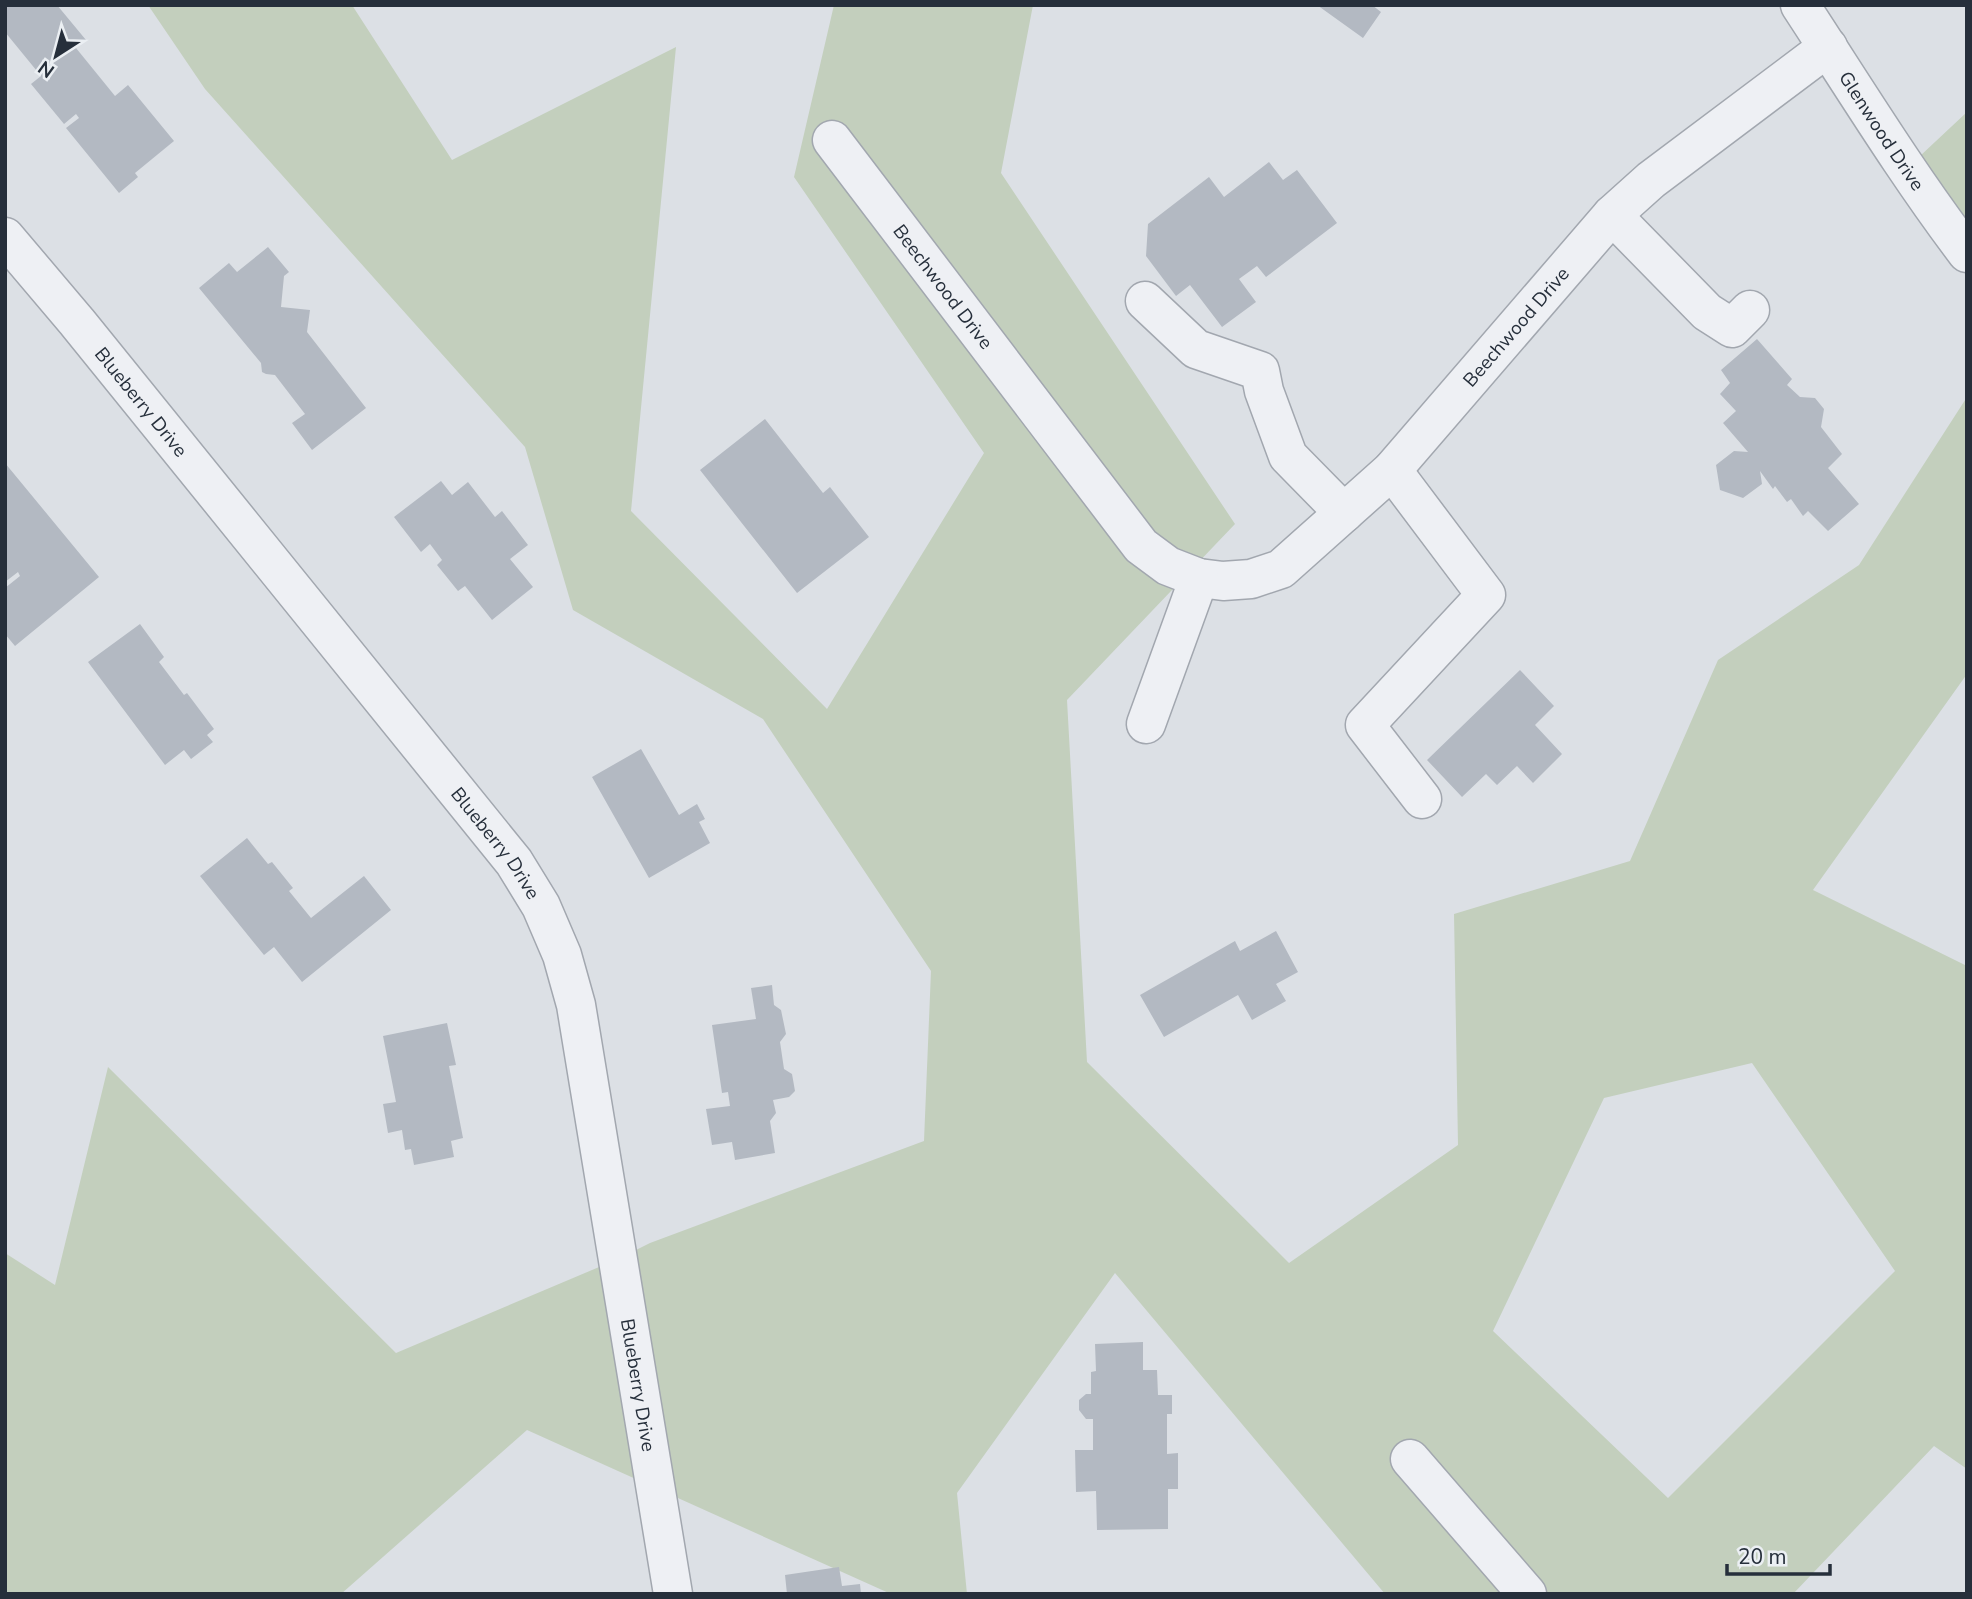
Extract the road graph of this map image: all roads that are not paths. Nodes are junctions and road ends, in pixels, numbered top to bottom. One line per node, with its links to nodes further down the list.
1 (1800, 5): 2 (street, Glenwood Drive)
2 (1828, 47): 4 (street, Beechwood Drive); 6 (street, Glenwood Drive)
3 (832, 139): 11 (street, Beechwood Drive)
4 (1612, 215): 8 (street); 9 (street, Beechwood Drive)
5 (5, 237): 15 (street, Blueberry Drive)
6 (1967, 253)
7 (1145, 301): 10 (street)
8 (1750, 310)
9 (1392, 470): 10 (street, Beechwood Drive); 13 (street)
10 (1344, 513): 11 (street, Beechwood Drive)
11 (1199, 578): 12 (street)
12 (1146, 724)
13 (1422, 799)
14 (1410, 1458): 16 (street)
15 (673, 1594)
16 (1527, 1594)

